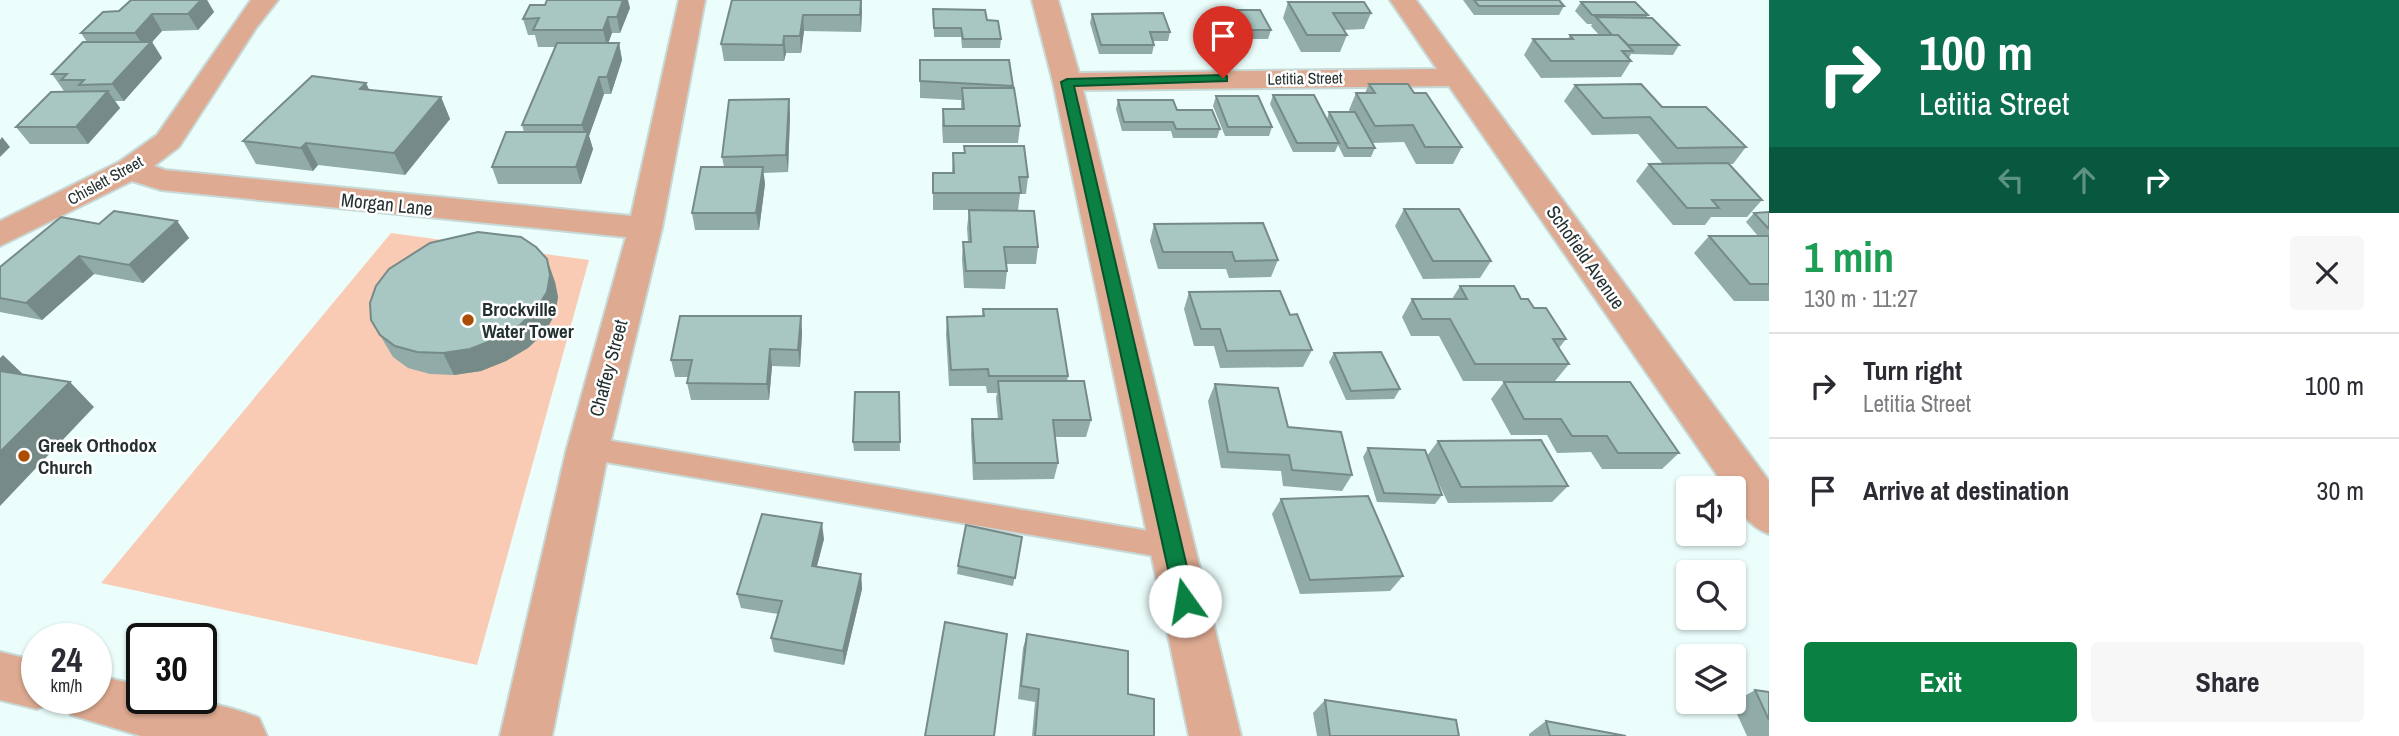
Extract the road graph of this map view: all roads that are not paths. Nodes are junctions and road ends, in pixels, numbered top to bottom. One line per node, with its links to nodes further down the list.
1 (265, 0): 7 (street, Chislett Street)
2 (692, 0): 8 (street, Chaffey Street)
3 (1045, 0): 6 (street)
4 (1403, 0): 5 (street, Schofield Avenue)
5 (1459, 77): 6 (street, Letitia Street); 11 (street, Schofield Avenue)
6 (1067, 82): 12 (street)
7 (130, 169): 8 (street, Morgan Lane); 9 (street, Chislett Street)
8 (645, 228): 10 (street, Chaffey Street)
9 (0, 235)
10 (588, 448): 12 (lane); 17 (street, Chaffey Street)
11 (1769, 515)
12 (1173, 547): 18 (street)
13 (0, 676): 14 (street)
14 (21, 681)
15 (112, 704): 16 (street)
16 (242, 736)
17 (526, 736)
18 (1215, 736)

